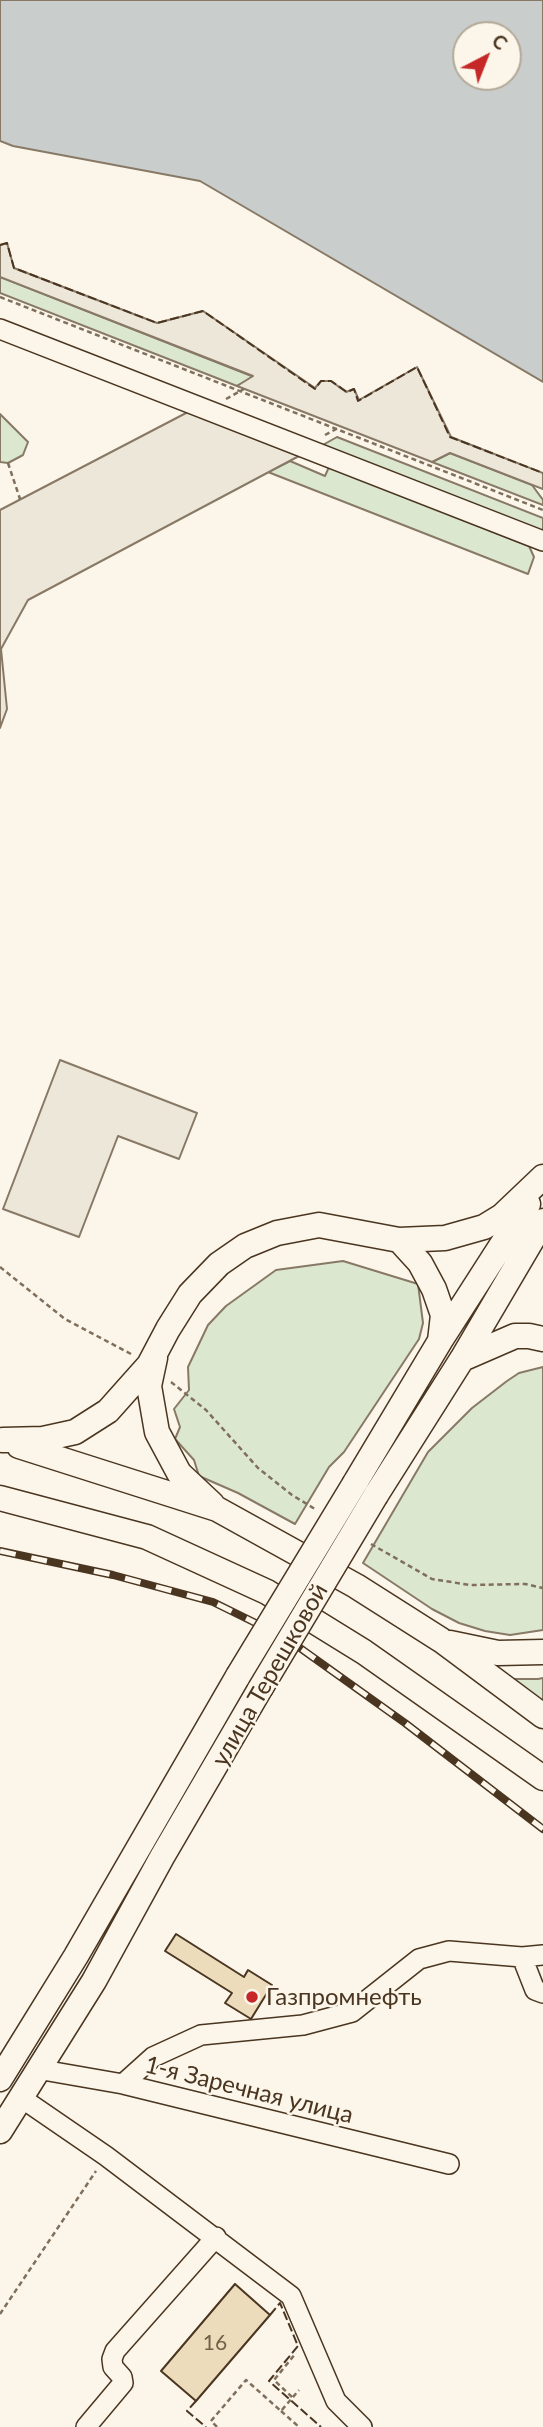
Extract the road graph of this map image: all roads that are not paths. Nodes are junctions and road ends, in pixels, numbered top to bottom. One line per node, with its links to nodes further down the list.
1 (0, 328): 2 (street)
2 (543, 541)
3 (543, 1178): 5 (main road); 7 (main road, улица Терешковой)
4 (543, 1221): 9 (main road, улица Терешковой)
5 (399, 1240): 7 (main road); 8 (main road)
6 (543, 1339): 9 (main road)
7 (440, 1341): 11 (main road, улица Терешковой)
8 (146, 1355): 10 (main road); 13 (main road)
9 (462, 1359): 11 (main road, улица Терешковой)
10 (2, 1440): 13 (main road)
11 (365, 1489): 21 (main road, улица Терешковой, bridge); 22 (main road, улица Терешковой, bridge)
12 (0, 1498): 17 (main road)
13 (217, 1509): 14 (main road)
14 (441, 1640): 15 (main road); 16 (main road)
15 (543, 1652)
16 (543, 1716)
17 (543, 1778)
18 (543, 1955): 19 (street)
19 (522, 1957): 20 (street); 23 (street)
20 (543, 1993)
21 (37, 2069): 23 (street, 1-я Заречная улица); 24 (main road, улица Терешковой)
22 (0, 2078)
23 (123, 2084): 26 (street, 1-я Заречная улица)
24 (20, 2097): 25 (main road, улица Терешковой); 27 (street)
25 (0, 2131)
26 (449, 2164)
27 (216, 2237): 28 (street); 29 (street)
28 (86, 2427)
29 (362, 2427)

